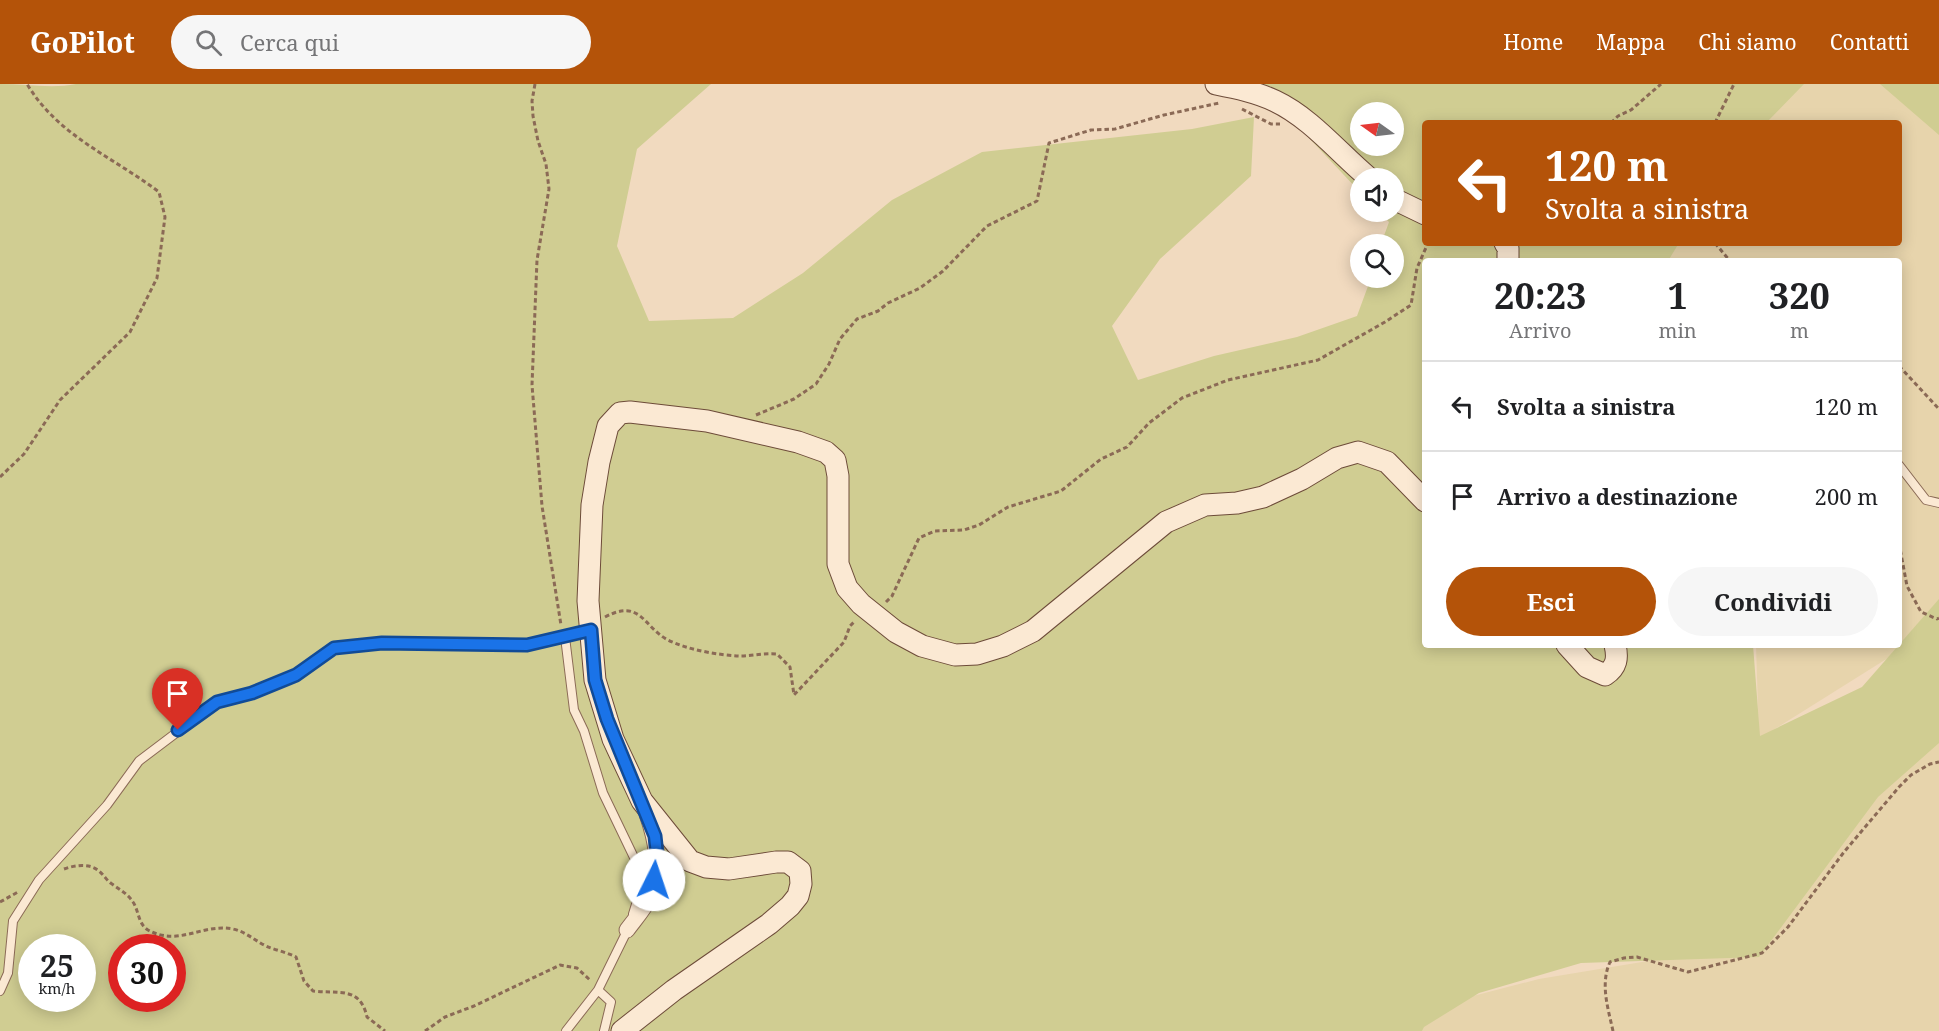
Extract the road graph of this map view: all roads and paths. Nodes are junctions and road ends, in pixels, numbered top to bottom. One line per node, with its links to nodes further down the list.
1 (27, 84): 20 (path)
2 (534, 84): 27 (path)
3 (1661, 84): 8 (path)
4 (1732, 84): 9 (path)
5 (1219, 93): 7 (street); 18 (path)
6 (1239, 107): 7 (path)
7 (1292, 112): 10 (street)
8 (1614, 120)
9 (1716, 120)
10 (1358, 168)
11 (1404, 204): 12 (street)
12 (1422, 213)
13 (1427, 246): 24 (path)
14 (1717, 246): 15 (path)
15 (1727, 258)
16 (1902, 369): 17 (path)
17 (1939, 409)
18 (751, 418)
19 (1902, 469): 22 (lane)
20 (0, 477)
21 (1422, 498): 24 (street)
22 (1939, 503)
23 (1902, 559): 25 (path)
24 (870, 611): 26 (path); 26 (street)
25 (1939, 618)
26 (590, 627): 27 (lane); 31 (street)
27 (565, 637): 32 (lane); 33 (lane)
28 (1570, 648): 29 (street)
29 (1616, 648)
30 (1939, 762): 41 (path)
31 (642, 801): 33 (street); 40 (street)
32 (39, 880): 35 (lane); 36 (path)
33 (627, 930): 34 (lane)
34 (598, 990): 37 (path); 38 (lane); 39 (lane)
35 (0, 991)
36 (385, 1031)
37 (425, 1031)
38 (566, 1031)
39 (604, 1031)
40 (622, 1031)
41 (1612, 1031)

